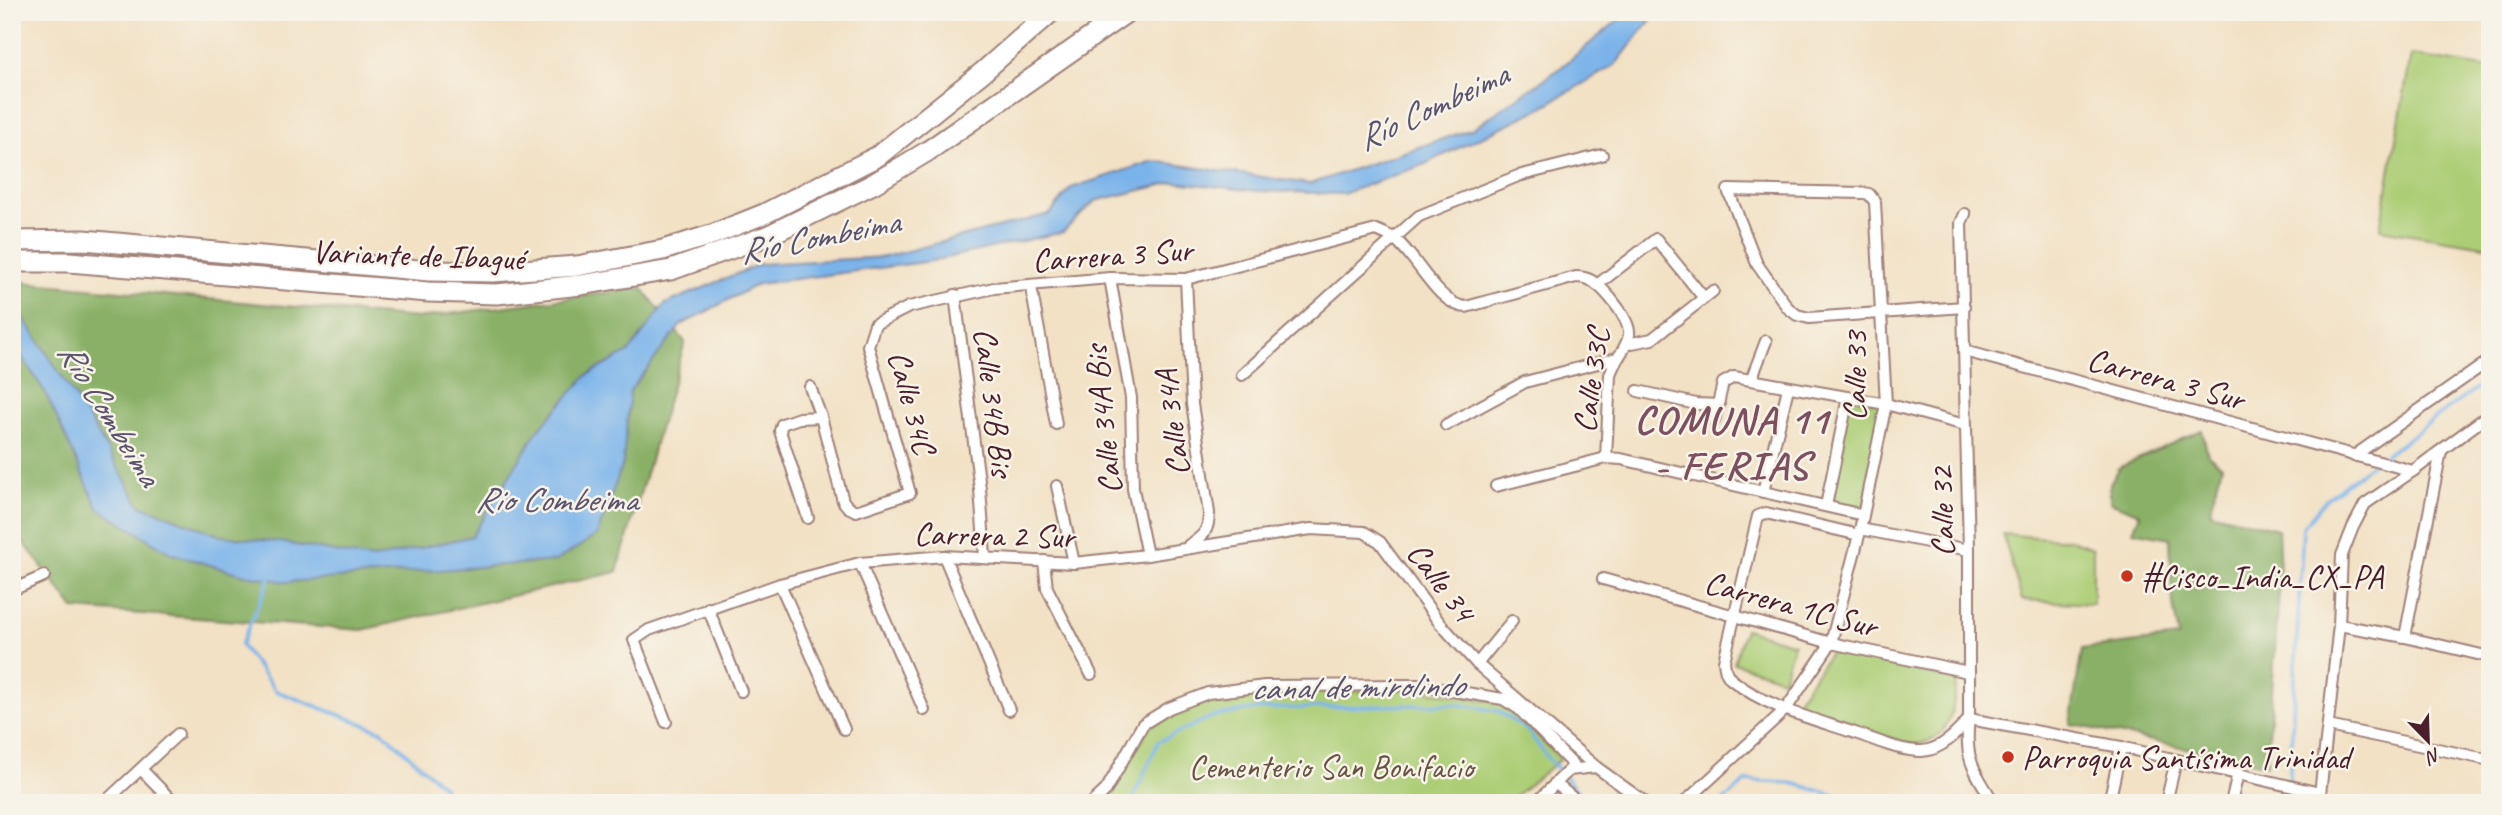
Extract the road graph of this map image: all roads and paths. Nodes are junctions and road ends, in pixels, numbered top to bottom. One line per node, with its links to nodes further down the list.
1 (1051, 12): 6 (highway, Variante de Ibagué)
2 (1127, 12): 7 (highway, Variante de Ibagué)
3 (1602, 155): 5 (street)
4 (1965, 215): 13 (street, Calle 32)
5 (1395, 238): 9 (street, Carrera 3 Sur); 10 (street); 21 (street)
6 (12, 241)
7 (12, 262)
8 (1110, 278): 9 (street, Carrera 3 Sur); 11 (street, Carrera 3 Sur); 49 (street, Calle 34A Bis)
9 (1186, 279): 47 (street, Calle 34A)
10 (1594, 283): 17 (street, Calle 33C); 17 (street)
11 (1031, 287): 12 (street, Carrera 3 Sur); 32 (street)
12 (955, 295): 15 (street, Carrera 3 Sur); 51 (street, Calle 34B Bis)
13 (1964, 307): 14 (street); 18 (street, Calle 32)
14 (1882, 313): 14 (street, Calle 33); 27 (street, Calle 33)
15 (875, 324): 30 (street, Calle 34C)
16 (1766, 341): 22 (street)
17 (1627, 344): 19 (street, Calle 33C)
18 (1964, 351): 34 (street, Calle 32); 36 (street, Carrera 3 Sur)
19 (1617, 358): 33 (street); 37 (street, Calle 33C)
20 (2490, 360): 36 (street)
21 (1242, 375)
22 (1751, 380): 24 (street); 28 (street)
23 (810, 387): 30 (street)
24 (1788, 388): 26 (street); 41 (street)
25 (1638, 391): 28 (street)
26 (1848, 397): 27 (street); 42 (street)
27 (1886, 404): 34 (street); 43 (street, Calle 33)
28 (1719, 405): 31 (street)
29 (2490, 414): 35 (street)
30 (821, 417): 44 (street)
31 (1714, 421)
32 (1056, 424)
33 (1446, 425)
34 (1965, 425): 48 (street, Calle 32)
35 (2441, 451): 38 (street); 63 (street)
36 (2359, 457): 38 (street, Carrera 3 Sur)
37 (1606, 458): 39 (street); 41 (street)
38 (2413, 471): 62 (street)
39 (1496, 485)
40 (1057, 486): 54 (street)
41 (1763, 492): 42 (street)
42 (1826, 506): 43 (street)
43 (1863, 515): 46 (street, Calle 33)
44 (808, 518)
45 (1364, 532): 47 (street, Carrera 2 Sur); 66 (street, Calle 34)
46 (1860, 532): 48 (street); 60 (street); 64 (street, Calle 33)
47 (1184, 549): 49 (street, Carrera 2 Sur)
48 (1969, 550): 67 (street, Calle 32)
49 (1147, 555): 54 (street, Carrera 2 Sur)
50 (944, 556): 51 (street, Carrera 2 Sur); 53 (street, Carrera 2 Sur); 72 (street)
51 (985, 557): 52 (street, Carrera 2 Sur)
52 (1044, 561): 54 (street, Carrera 2 Sur); 68 (street)
53 (860, 563): 57 (street, Carrera 2 Sur); 71 (street)
54 (1074, 563)
55 (44, 576): 58 (street)
56 (1602, 579): 60 (street, Carrera 1C Sur)
57 (780, 584): 59 (street, Carrera 2 Sur); 76 (street)
58 (12, 590)
59 (708, 608): 69 (street); 74 (street, Carrera 2 Sur)
60 (1735, 616): 64 (street, Carrera 1C Sur); 70 (street)
61 (1512, 621): 66 (street)
62 (2339, 625): 63 (street); 75 (street)
63 (2405, 637): 65 (street)
64 (1831, 643): 67 (street, Carrera 1C Sur); 70 (street, Calle 33)
65 (2490, 656)
66 (1477, 664): 81 (street, Calle 34)
67 (1968, 673): 73 (street, Calle 32)
68 (1091, 674)
69 (741, 691)
70 (1786, 709): 73 (street); 93 (street, Calle 33)
71 (924, 710)
72 (1009, 710)
73 (1969, 719): 78 (street); 94 (street, Calle 32)
74 (666, 722)
75 (2328, 726): 80 (street); 86 (street)
76 (844, 729)
77 (178, 734): 82 (street)
78 (2121, 747): 79 (street); 95 (street)
79 (2176, 760): 84 (street); 96 (street)
80 (2490, 760)
81 (1596, 767): 83 (street); 92 (street, Calle 34)
82 (141, 769): 87 (street); 88 (street)
83 (1573, 769): 85 (street); 89 (street)
84 (2238, 773): 86 (street); 97 (street)
85 (1557, 781): 90 (street); 91 (street)
86 (2320, 798)
87 (104, 803)
88 (174, 803)
89 (1092, 803)
90 (1536, 803)
91 (1579, 803)
92 (1646, 803)
93 (1684, 803)
94 (1994, 803)
95 (2109, 803)
96 (2166, 803)
97 (2231, 803)

